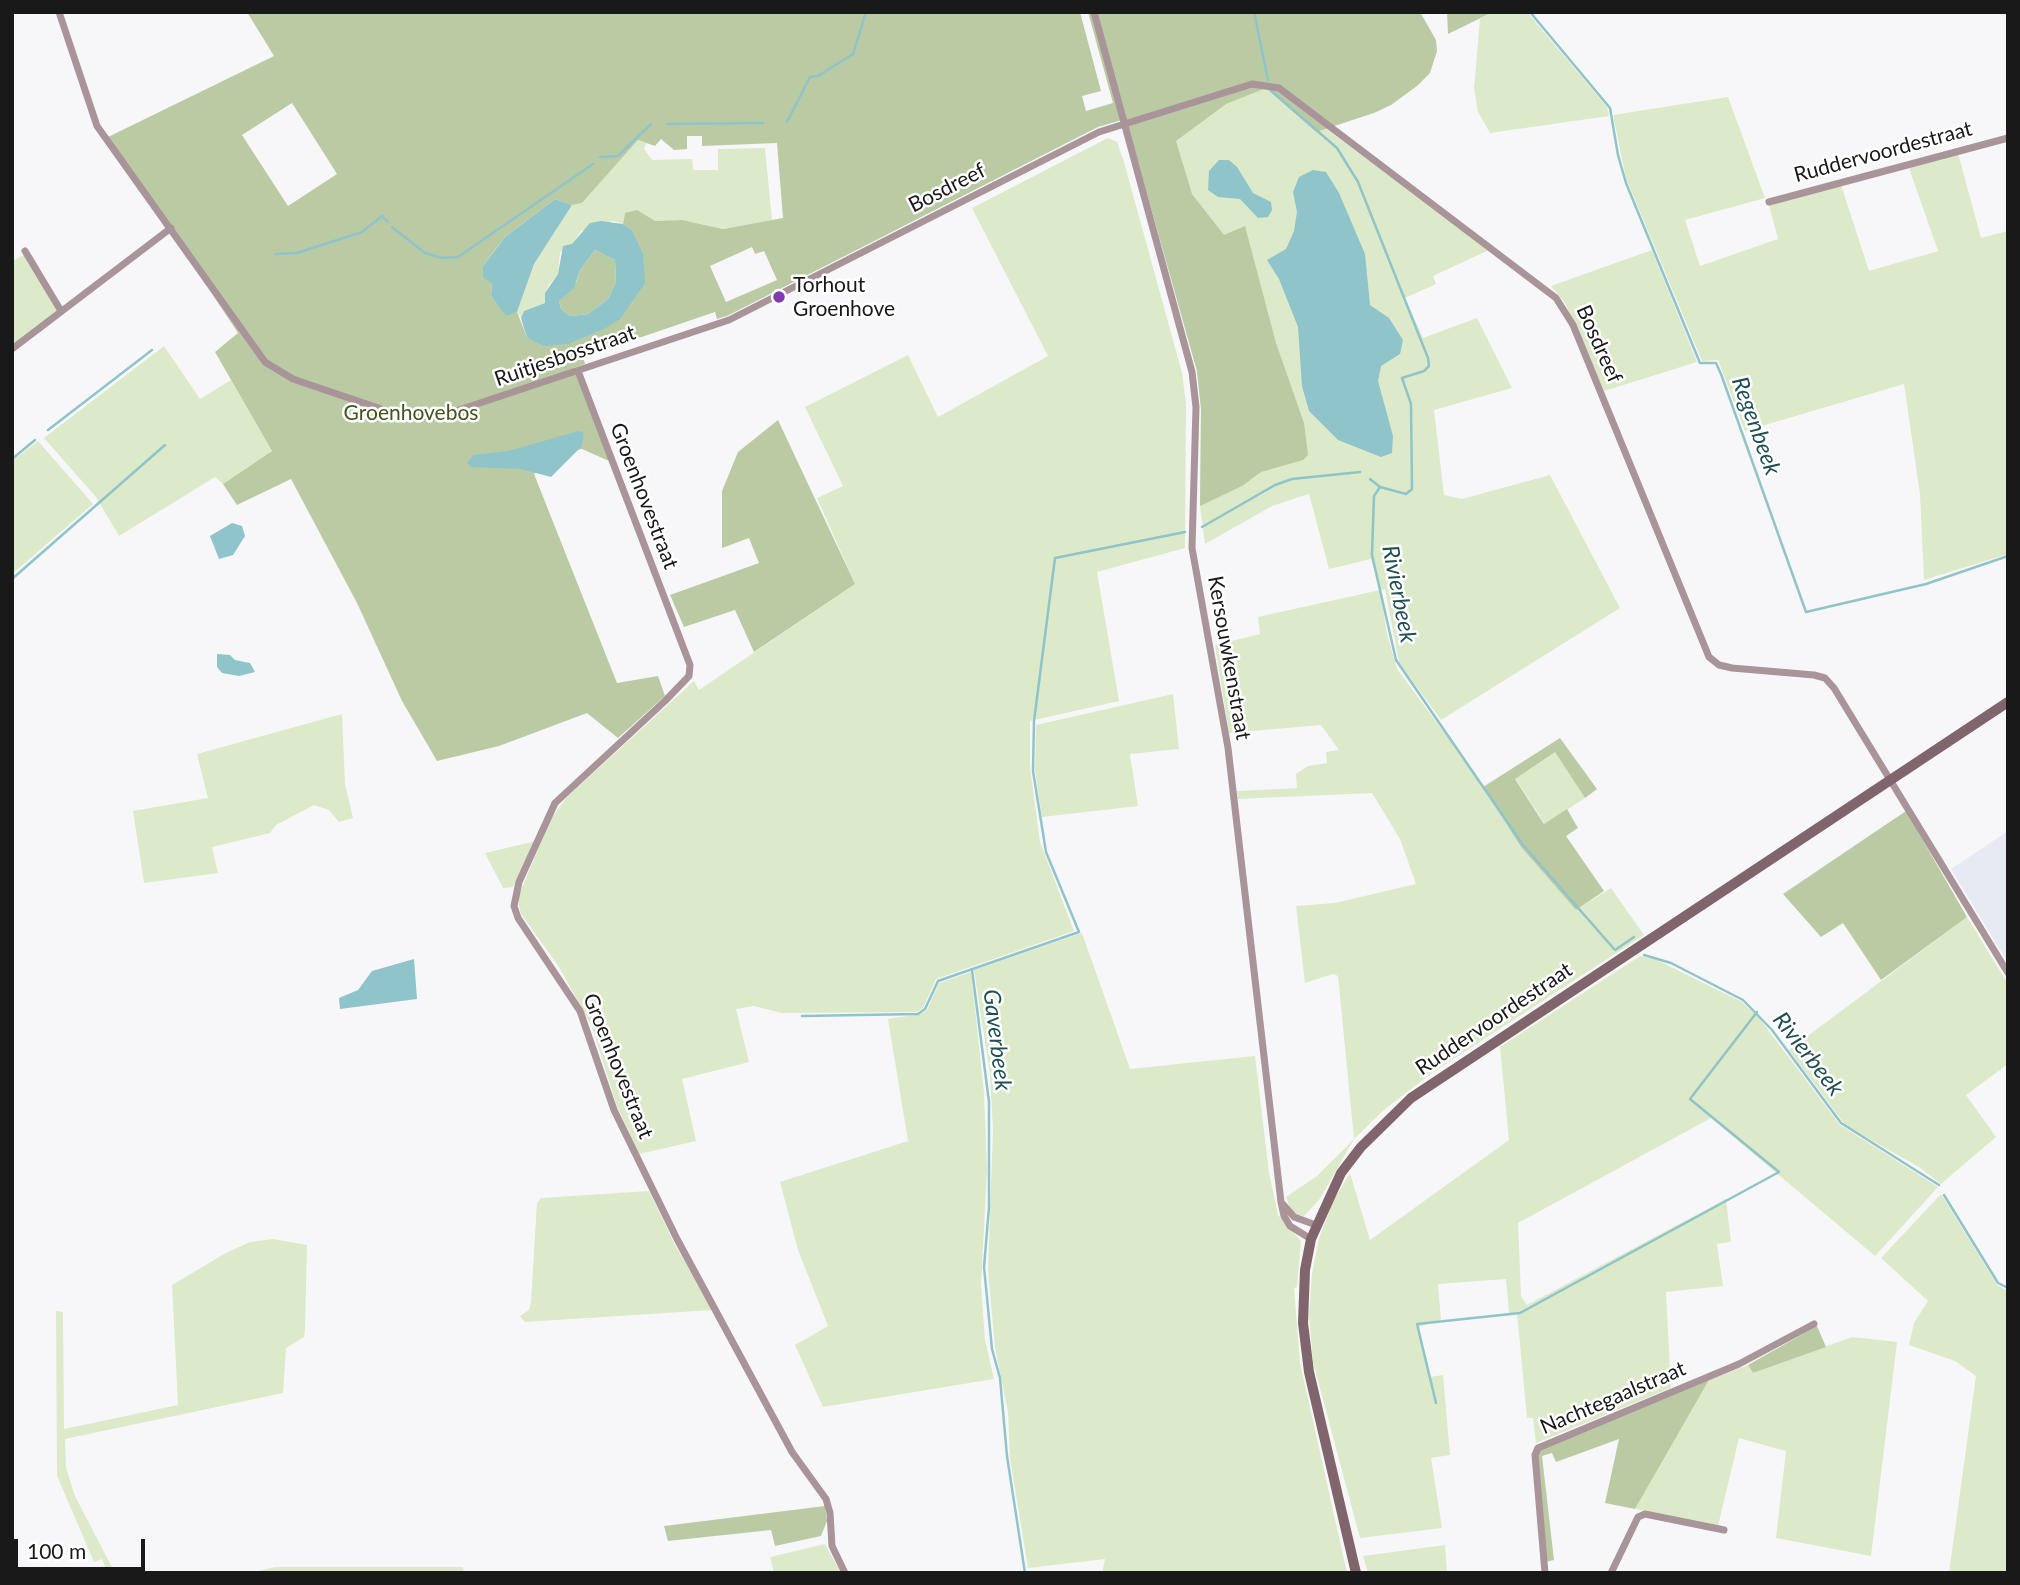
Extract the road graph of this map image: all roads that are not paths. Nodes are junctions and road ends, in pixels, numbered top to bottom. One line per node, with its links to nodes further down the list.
1 (58, 12): 6 (street, Ruitjesbosstraat)
2 (1094, 12): 3 (street)
3 (1124, 126): 8 (street, Bosdreef); 13 (street, Bosdreef); 15 (street, Kersouwkenstraat)
4 (2008, 138): 5 (street, Ruddervoordestraat)
5 (1769, 202)
6 (171, 228): 9 (street); 11 (street, Ruitjesbosstraat)
7 (25, 250): 9 (street)
8 (789, 289): 11 (street, Ruitjesbosstraat)
9 (61, 311): 10 (street)
10 (12, 349)
11 (578, 371): 21 (street, Groenhovestraat)
12 (2008, 702): 13 (street, Ruddervoordestraat)
13 (1891, 778): 14 (street); 16 (street, Ruddervoordestraat)
14 (2008, 973)
15 (1281, 1202): 16 (street); 17 (street)
16 (1316, 1226): 17 (street, Ruddervoordestraat)
17 (1311, 1239): 20 (street, Ruddervoordestraat)
18 (1814, 1324): 24 (street, Nachtegaalstraat)
19 (1724, 1530): 25 (street)
20 (1351, 1549): 22 (street, Ruddervoordestraat); 23 (street, Ruddervoordestraat)
21 (845, 1573)
22 (1356, 1573)
23 (1361, 1573)
24 (1545, 1573)
25 (1611, 1573)

